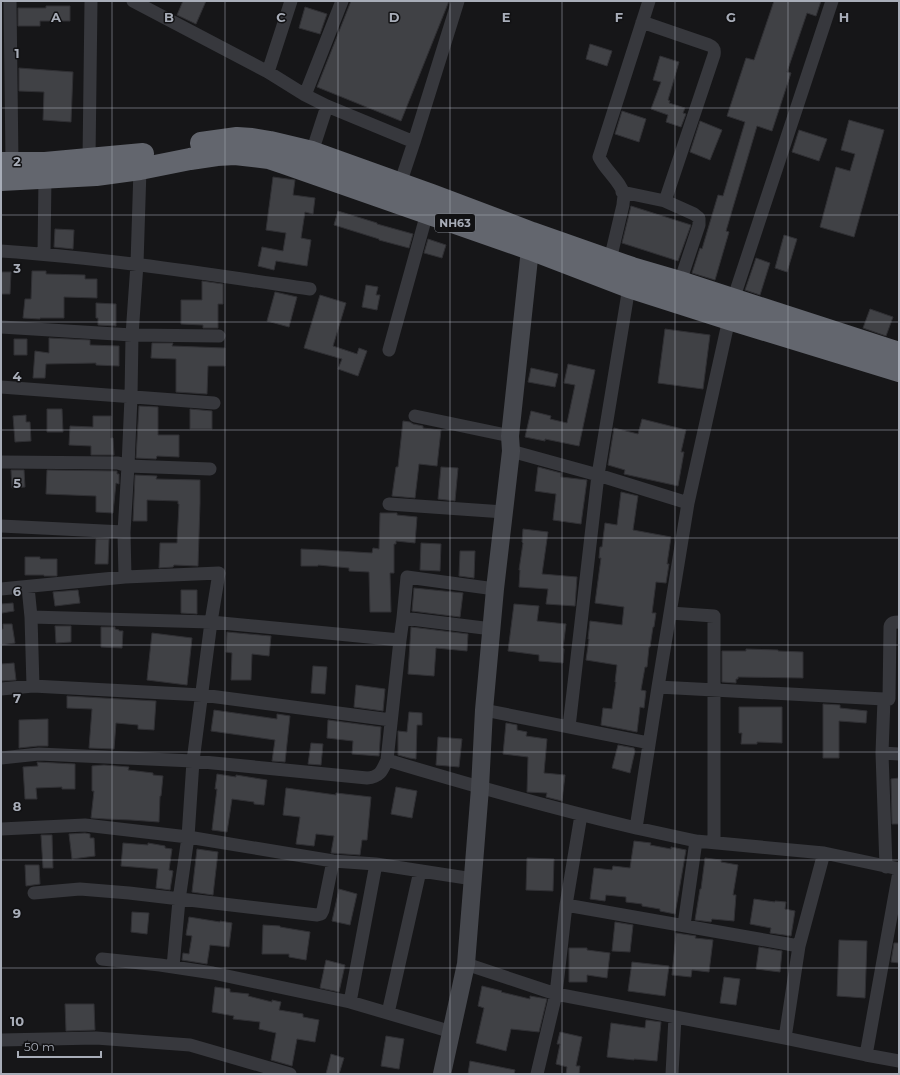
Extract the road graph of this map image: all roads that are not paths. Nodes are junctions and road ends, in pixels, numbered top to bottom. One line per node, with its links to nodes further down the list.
1 (10, 1): 16 (street)
2 (91, 1): 15 (street)
3 (134, 1): 10 (street)
4 (291, 1): 10 (street)
5 (342, 1): 11 (street)
6 (458, 1): 13 (street)
7 (649, 1): 9 (street)
8 (832, 1): 31 (street)
9 (642, 22): 20 (street); 21 (street)
10 (268, 72): 11 (street)
11 (305, 95): 12 (street)
12 (327, 106): 13 (street); 14 (street)
13 (414, 142): 19 (street)
14 (312, 152): 15 (highway, NH63); 19 (highway, NH63)
15 (89, 160): 16 (highway, NH63)
16 (5, 169): 18 (highway, NH63)
17 (140, 169): 18 (highway, NH63); 22 (highway, NH63); 27 (street)
18 (45, 177): 25 (street)
19 (400, 184): 26 (highway, NH63)
20 (622, 192): 21 (street); 26 (street)
21 (665, 201): 28 (street)
22 (427, 213): 23 (highway, NH63); 35 (street)
23 (530, 249): 29 (highway, NH63); 42 (street)
24 (1, 252): 25 (street)
25 (44, 254): 27 (street)
26 (610, 260): 28 (highway, NH63)
27 (137, 264): 30 (street); 33 (street)
28 (680, 282): 31 (highway, NH63)
29 (629, 287): 31 (highway, NH63); 46 (street)
30 (310, 289)
31 (731, 309): 36 (highway, NH63); 37 (highway, NH63); 47 (street)
32 (1, 327): 33 (street)
33 (132, 335): 34 (street); 39 (street)
34 (219, 336)
35 (389, 350)
36 (899, 353)
37 (899, 370)
38 (1, 387): 39 (street)
39 (131, 397): 40 (street); 44 (street)
40 (214, 403)
41 (415, 416): 42 (street)
42 (510, 443): 46 (street); 49 (street)
43 (1, 462): 44 (street)
44 (128, 466): 45 (street); 51 (street)
45 (210, 469)
46 (598, 475): 47 (street); 71 (street)
47 (688, 503): 56 (street)
48 (389, 504): 49 (street)
49 (504, 512): 55 (street)
50 (1, 526): 51 (street)
51 (124, 532): 52 (street)
52 (125, 577): 53 (street); 59 (street)
53 (28, 587): 54 (street); 57 (street)
54 (1, 589)
55 (495, 589): 58 (street); 61 (street)
56 (670, 613): 64 (street); 66 (street)
57 (31, 617): 59 (street); 63 (street)
58 (404, 618): 61 (street); 62 (street)
59 (211, 622): 62 (street); 67 (street)
60 (899, 622): 68 (street)
61 (492, 629): 69 (street)
62 (400, 640): 70 (street)
63 (34, 686): 65 (street); 67 (street)
64 (658, 687): 66 (street); 72 (street)
65 (1, 689)
66 (714, 690): 68 (street); 84 (street)
67 (202, 694): 70 (street); 76 (street)
68 (891, 700): 73 (street)
69 (484, 710): 71 (street); 78 (street)
70 (391, 720): 77 (street)
71 (569, 728): 72 (street)
72 (649, 743): 80 (street)
73 (882, 753): 74 (street); 88 (street)
74 (899, 754)
75 (1, 758): 76 (street)
76 (193, 760): 77 (street); 82 (street)
77 (387, 760): 78 (street)
78 (480, 788): 79 (street); 91 (street)
79 (581, 815): 80 (street); 94 (street)
80 (636, 828): 83 (street)
81 (1, 829): 82 (street)
82 (188, 837): 86 (street); 93 (street)
83 (696, 841): 84 (street); 95 (street)
84 (714, 842): 85 (street)
85 (824, 853): 88 (street); 96 (street)
86 (333, 861): 87 (street); 93 (street)
87 (376, 864): 90 (street); 101 (street)
88 (886, 867): 89 (street)
89 (899, 870): 107 (street)
90 (420, 871): 91 (street); 102 (street)
91 (473, 879): 98 (street)
92 (34, 893): 93 (street)
93 (179, 900): 99 (street)
94 (566, 905): 95 (street); 100 (street)
95 (684, 925): 96 (street)
96 (799, 946): 105 (street)
97 (102, 959): 99 (street)
98 (466, 964): 100 (street); 104 (street)
99 (173, 967): 101 (street)
100 (556, 994): 103 (street); 111 (street)
101 (350, 1002): 102 (street)
102 (388, 1013): 104 (street)
103 (675, 1016): 105 (street); 112 (street)
104 (452, 1032): 110 (street)
105 (785, 1038): 107 (street)
106 (1, 1040): 109 (street)
107 (866, 1055): 108 (street)
108 (899, 1061)
109 (290, 1074)
110 (442, 1074)
111 (537, 1074)
112 (672, 1074)

